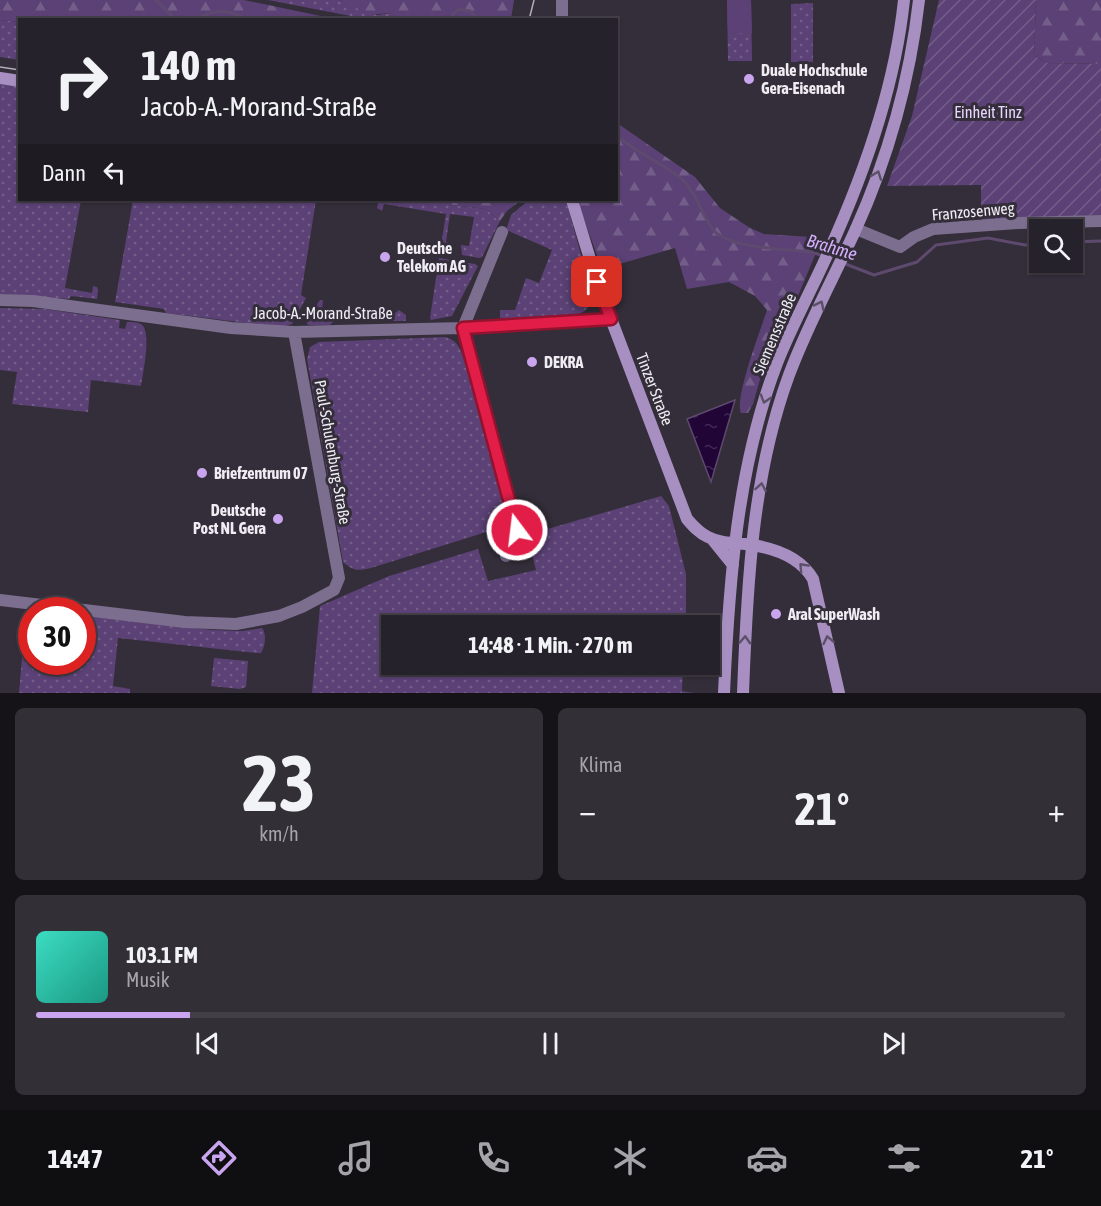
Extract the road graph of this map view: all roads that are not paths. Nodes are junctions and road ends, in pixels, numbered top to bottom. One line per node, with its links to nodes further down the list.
1 (562, 0): 4 (street)
2 (904, 0): 9 (main road, Siemensstraße)
3 (919, 0): 10 (main road, Siemensstraße, one-way to 3)
4 (562, 18)
5 (0, 78): 6 (main road)
6 (18, 81)
7 (572, 201): 13 (main road, Tinzer Straße)
8 (1101, 221): 10 (street, Franzosenweg)
9 (842, 222): 10 (main road); 17 (main road, Siemensstraße, one-way to 17)
10 (856, 229): 18 (main road, Siemensstraße, one-way to 10)
11 (502, 232): 14 (street)
12 (0, 300): 15 (street, Jacob-A.-Morand-Straße)
13 (611, 319): 14 (street, Jacob-A.-Morand-Straße); 16 (main road, Tinzer Straße)
14 (463, 328): 15 (street, Jacob-A.-Morand-Straße); 19 (street)
15 (294, 332): 21 (street, Paul-Schulenburg-Straße)
16 (712, 539): 17 (main road); 20 (main road, Tinzer Straße)
17 (736, 543): 18 (main road); 20 (main road, Siemensstraße)
18 (753, 545): 23 (main road, Siemensstraße, one-way to 18); 24 (main road, one-way to 18)
19 (506, 556)
20 (733, 565): 22 (main road, Siemensstraße)
21 (0, 600)
22 (724, 693)
23 (743, 693)
24 (839, 693)

